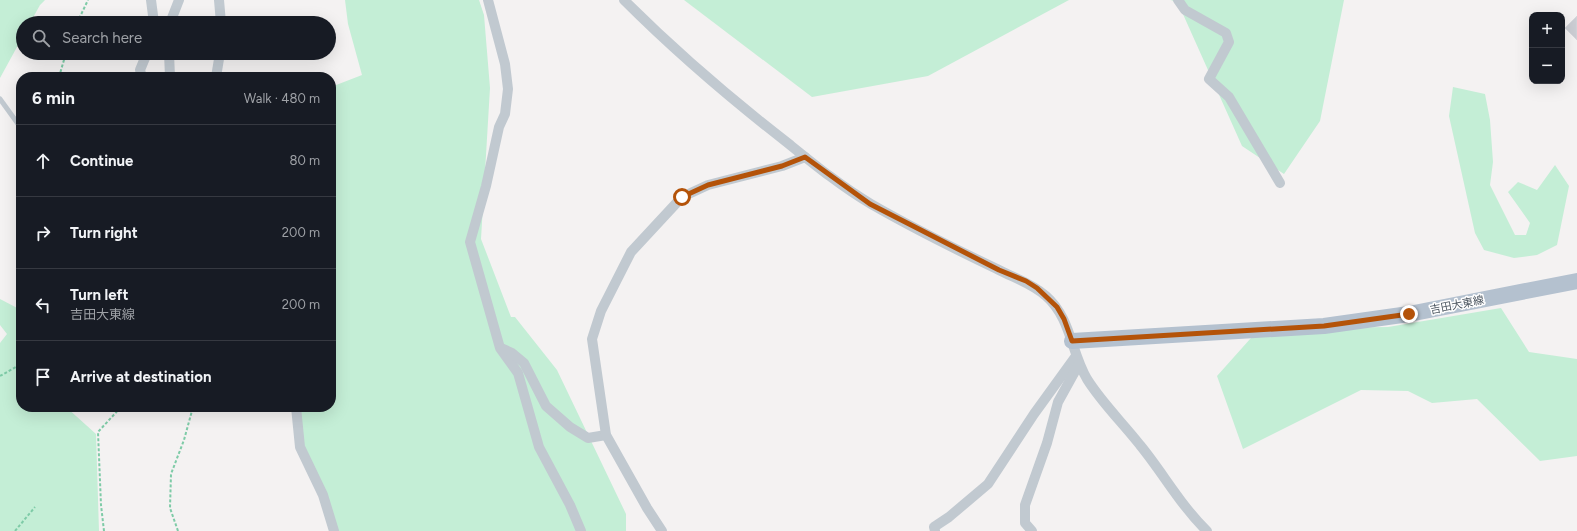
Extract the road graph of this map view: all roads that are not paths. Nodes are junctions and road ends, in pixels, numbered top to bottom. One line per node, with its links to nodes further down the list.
1 (151, 0): 7 (street)
2 (179, 0): 8 (street)
3 (219, 0): 9 (street)
4 (488, 0): 21 (street)
5 (624, 0): 18 (street)
6 (1178, 0): 19 (street)
7 (153, 16)
8 (173, 16)
9 (220, 16)
10 (144, 60): 13 (street)
11 (169, 60): 14 (street)
12 (219, 60): 15 (street)
13 (141, 72)
14 (170, 72)
15 (217, 72)
16 (0, 99): 17 (lane)
17 (16, 121)
18 (805, 157): 22 (street); 24 (street)
19 (1280, 183)
20 (1577, 281): 22 (main road, 吉田大東線)
21 (500, 348): 24 (street); 26 (street)
22 (1076, 354): 28 (street); 29 (street); 30 (street)
23 (296, 412): 25 (street)
24 (606, 435): 27 (street)
25 (334, 531)
26 (581, 531)
27 (662, 531)
28 (935, 531)
29 (1032, 531)
30 (1208, 531)

